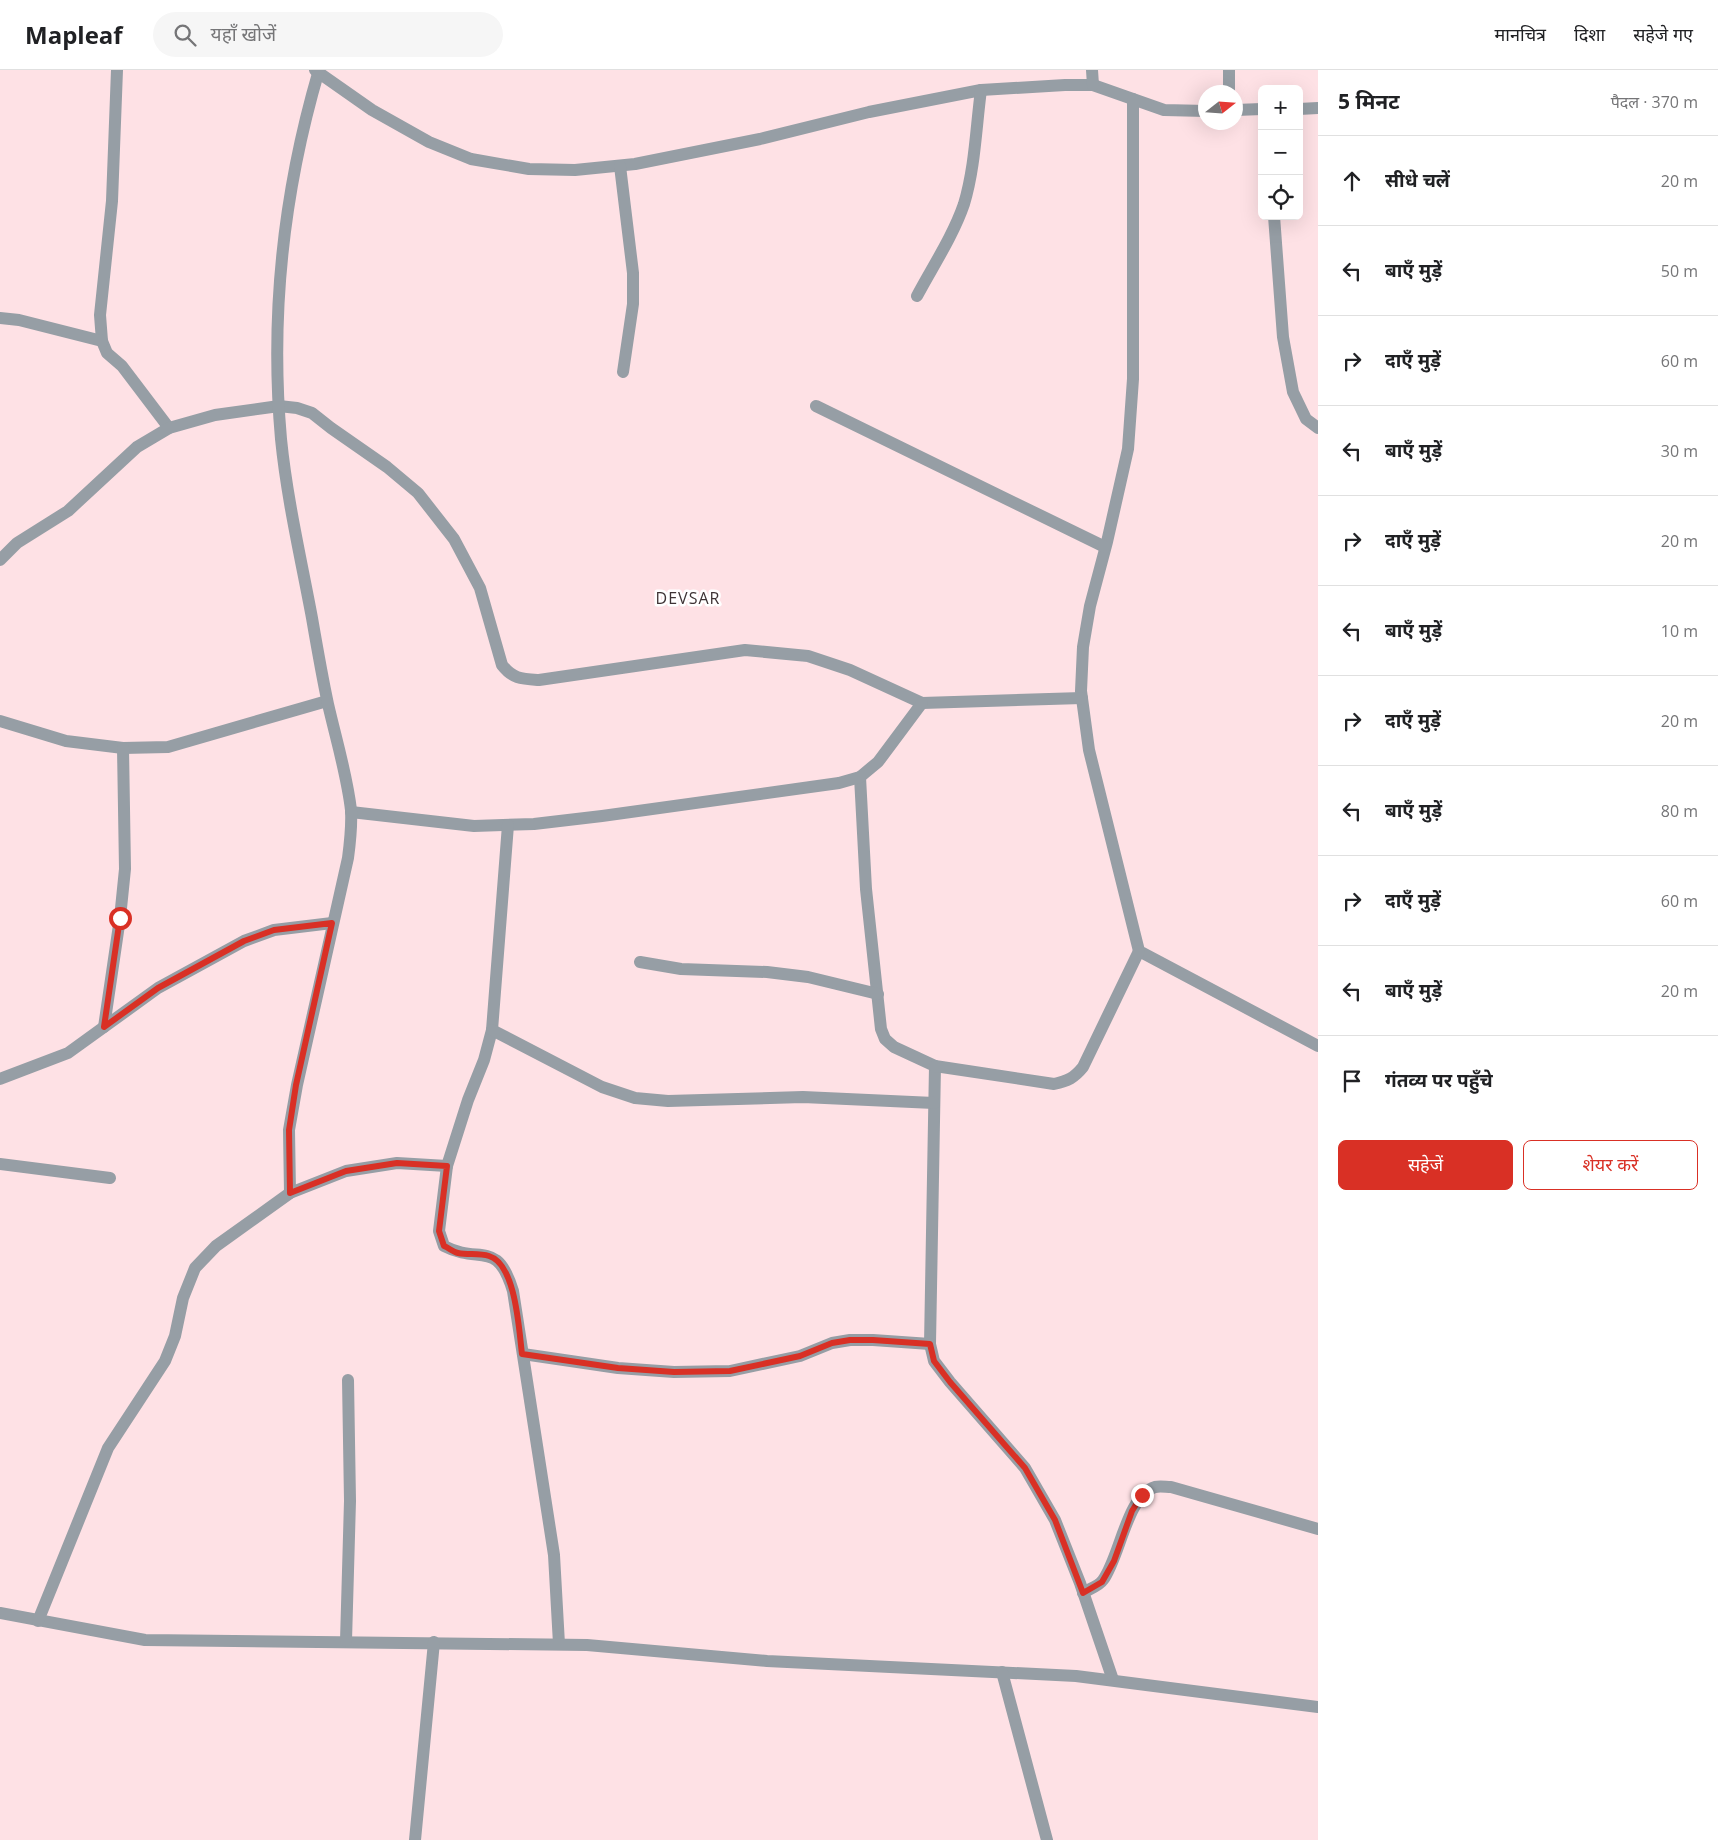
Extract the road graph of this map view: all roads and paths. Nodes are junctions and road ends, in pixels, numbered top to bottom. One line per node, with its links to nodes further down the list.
1 (117, 70): 18 (street)
2 (1092, 70): 5 (street)
3 (1229, 70): 6 (street)
4 (317, 71): 14 (street); 20 (street)
5 (1092, 85): 7 (street); 8 (street)
6 (1229, 85)
7 (981, 90): 14 (street); 16 (street)
8 (1134, 99): 13 (street); 24 (street)
9 (1318, 108): 10 (street)
10 (1303, 109)
11 (1243, 110): 12 (street)
12 (1258, 110)
13 (1198, 111)
14 (620, 166): 19 (street)
15 (1274, 220): 23 (street)
16 (917, 296)
17 (0, 318): 18 (street)
18 (102, 341): 22 (street)
19 (623, 372)
20 (279, 406): 22 (street); 27 (street); 28 (street)
21 (816, 406): 24 (street)
22 (169, 428): 25 (street)
23 (1318, 428)
24 (1105, 548): 26 (street)
25 (0, 560)
26 (1082, 698): 28 (street); 35 (street)
27 (327, 701): 30 (street); 32 (street)
28 (922, 702): 31 (street)
29 (0, 720): 30 (street)
30 (123, 748): 38 (street)
31 (860, 777): 33 (street); 37 (street)
32 (351, 812): 33 (street); 34 (street)
33 (508, 825): 39 (street)
34 (332, 923): 38 (street); 47 (street)
35 (1139, 952): 40 (street); 41 (street)
36 (640, 962): 37 (street)
37 (878, 994): 41 (street)
38 (104, 1027): 42 (street)
39 (492, 1030): 43 (street); 45 (street)
40 (1318, 1046)
41 (935, 1066): 43 (street)
42 (0, 1079)
43 (934, 1103): 48 (street)
44 (0, 1164): 46 (street)
45 (447, 1166): 47 (street); 49 (street)
46 (110, 1178)
47 (290, 1193): 54 (street)
48 (930, 1344): 49 (street); 52 (street)
49 (522, 1354): 57 (street)
50 (348, 1380): 55 (street)
51 (1318, 1529): 52 (street)
52 (1083, 1593): 59 (street)
53 (0, 1614): 54 (street)
54 (38, 1621): 55 (street)
55 (346, 1641): 56 (street)
56 (434, 1642): 57 (street); 61 (street)
57 (559, 1644): 58 (street)
58 (1002, 1672): 59 (street); 62 (street)
59 (1113, 1680): 60 (street)
60 (1318, 1707)
61 (416, 1840)
62 (1047, 1840)

